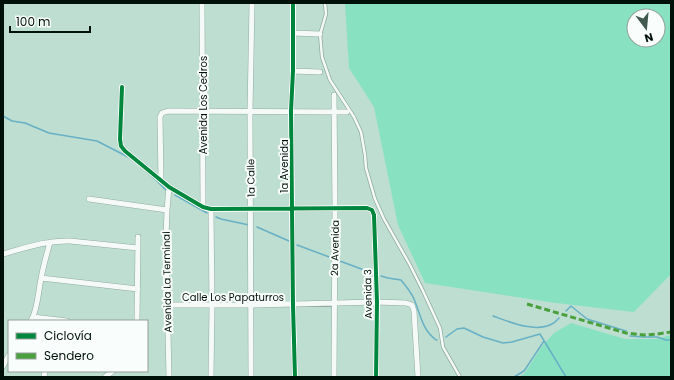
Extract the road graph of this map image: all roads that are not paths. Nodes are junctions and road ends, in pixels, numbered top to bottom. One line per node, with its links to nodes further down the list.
1 (202, 3): 11 (street, Avenida Los Cedros)
2 (252, 3): 12 (street, 1a Calle)
3 (293, 3): 5 (street, 1a Avenida)
4 (326, 3): 6 (lane)
5 (293, 33): 6 (street); 7 (street, 1a Avenida)
6 (320, 34): 49 (lane)
7 (293, 71): 8 (street); 13 (street, 1a Avenida)
8 (320, 72)
9 (122, 87): 16 (street)
10 (334, 95): 14 (street, 2a Avenida)
11 (203, 112): 12 (street); 16 (street); 19 (street, Avenida Los Cedros)
12 (250, 112): 13 (street); 23 (street, 1a Calle)
13 (292, 112): 14 (street); 20 (street, 1a Avenida)
14 (334, 112): 15 (street); 21 (street, 2a Avenida)
15 (347, 112)
16 (161, 180): 17 (street)
17 (169, 187): 19 (street); 24 (street, Avenida La Terminal)
18 (89, 199): 24 (street)
19 (204, 207): 22 (street)
20 (292, 208): 21 (street); 23 (street); 33 (street, 1a Avenida)
21 (335, 208): 31 (street, Avenida 3); 32 (street, 2a Avenida)
22 (212, 209): 23 (street); 36 (street)
23 (251, 209): 35 (street, 1a Calle)
24 (167, 210): 34 (street, Avenida La Terminal)
25 (138, 237): 27 (street)
26 (50, 242): 27 (street); 28 (street); 29 (street)
27 (138, 248): 30 (street)
28 (3, 254)
29 (41, 278): 30 (street); 37 (street)
30 (138, 289): 39 (street)
31 (377, 302): 32 (street, Calle Los Papaturros); 47 (street, Avenida 3); 48 (street, Calle Los Papaturros)
32 (334, 303): 33 (street, Calle Los Papaturros); 46 (street, 2a Avenida)
33 (293, 304): 35 (street, Calle Los Papaturros); 45 (street, 1a Avenida)
34 (167, 305): 36 (street, Calle Los Papaturros); 42 (street, Avenida La Terminal)
35 (251, 305): 36 (street, Calle Los Papaturros); 44 (street, 1a Calle)
36 (212, 306): 43 (street)
37 (32, 319): 38 (street)
38 (50, 320)
39 (137, 320)
40 (8, 357): 41 (street)
41 (3, 366)
42 (169, 377)
43 (211, 377)
44 (251, 377)
45 (295, 377)
46 (334, 377)
47 (376, 377)
48 (418, 377)
49 (460, 377)

